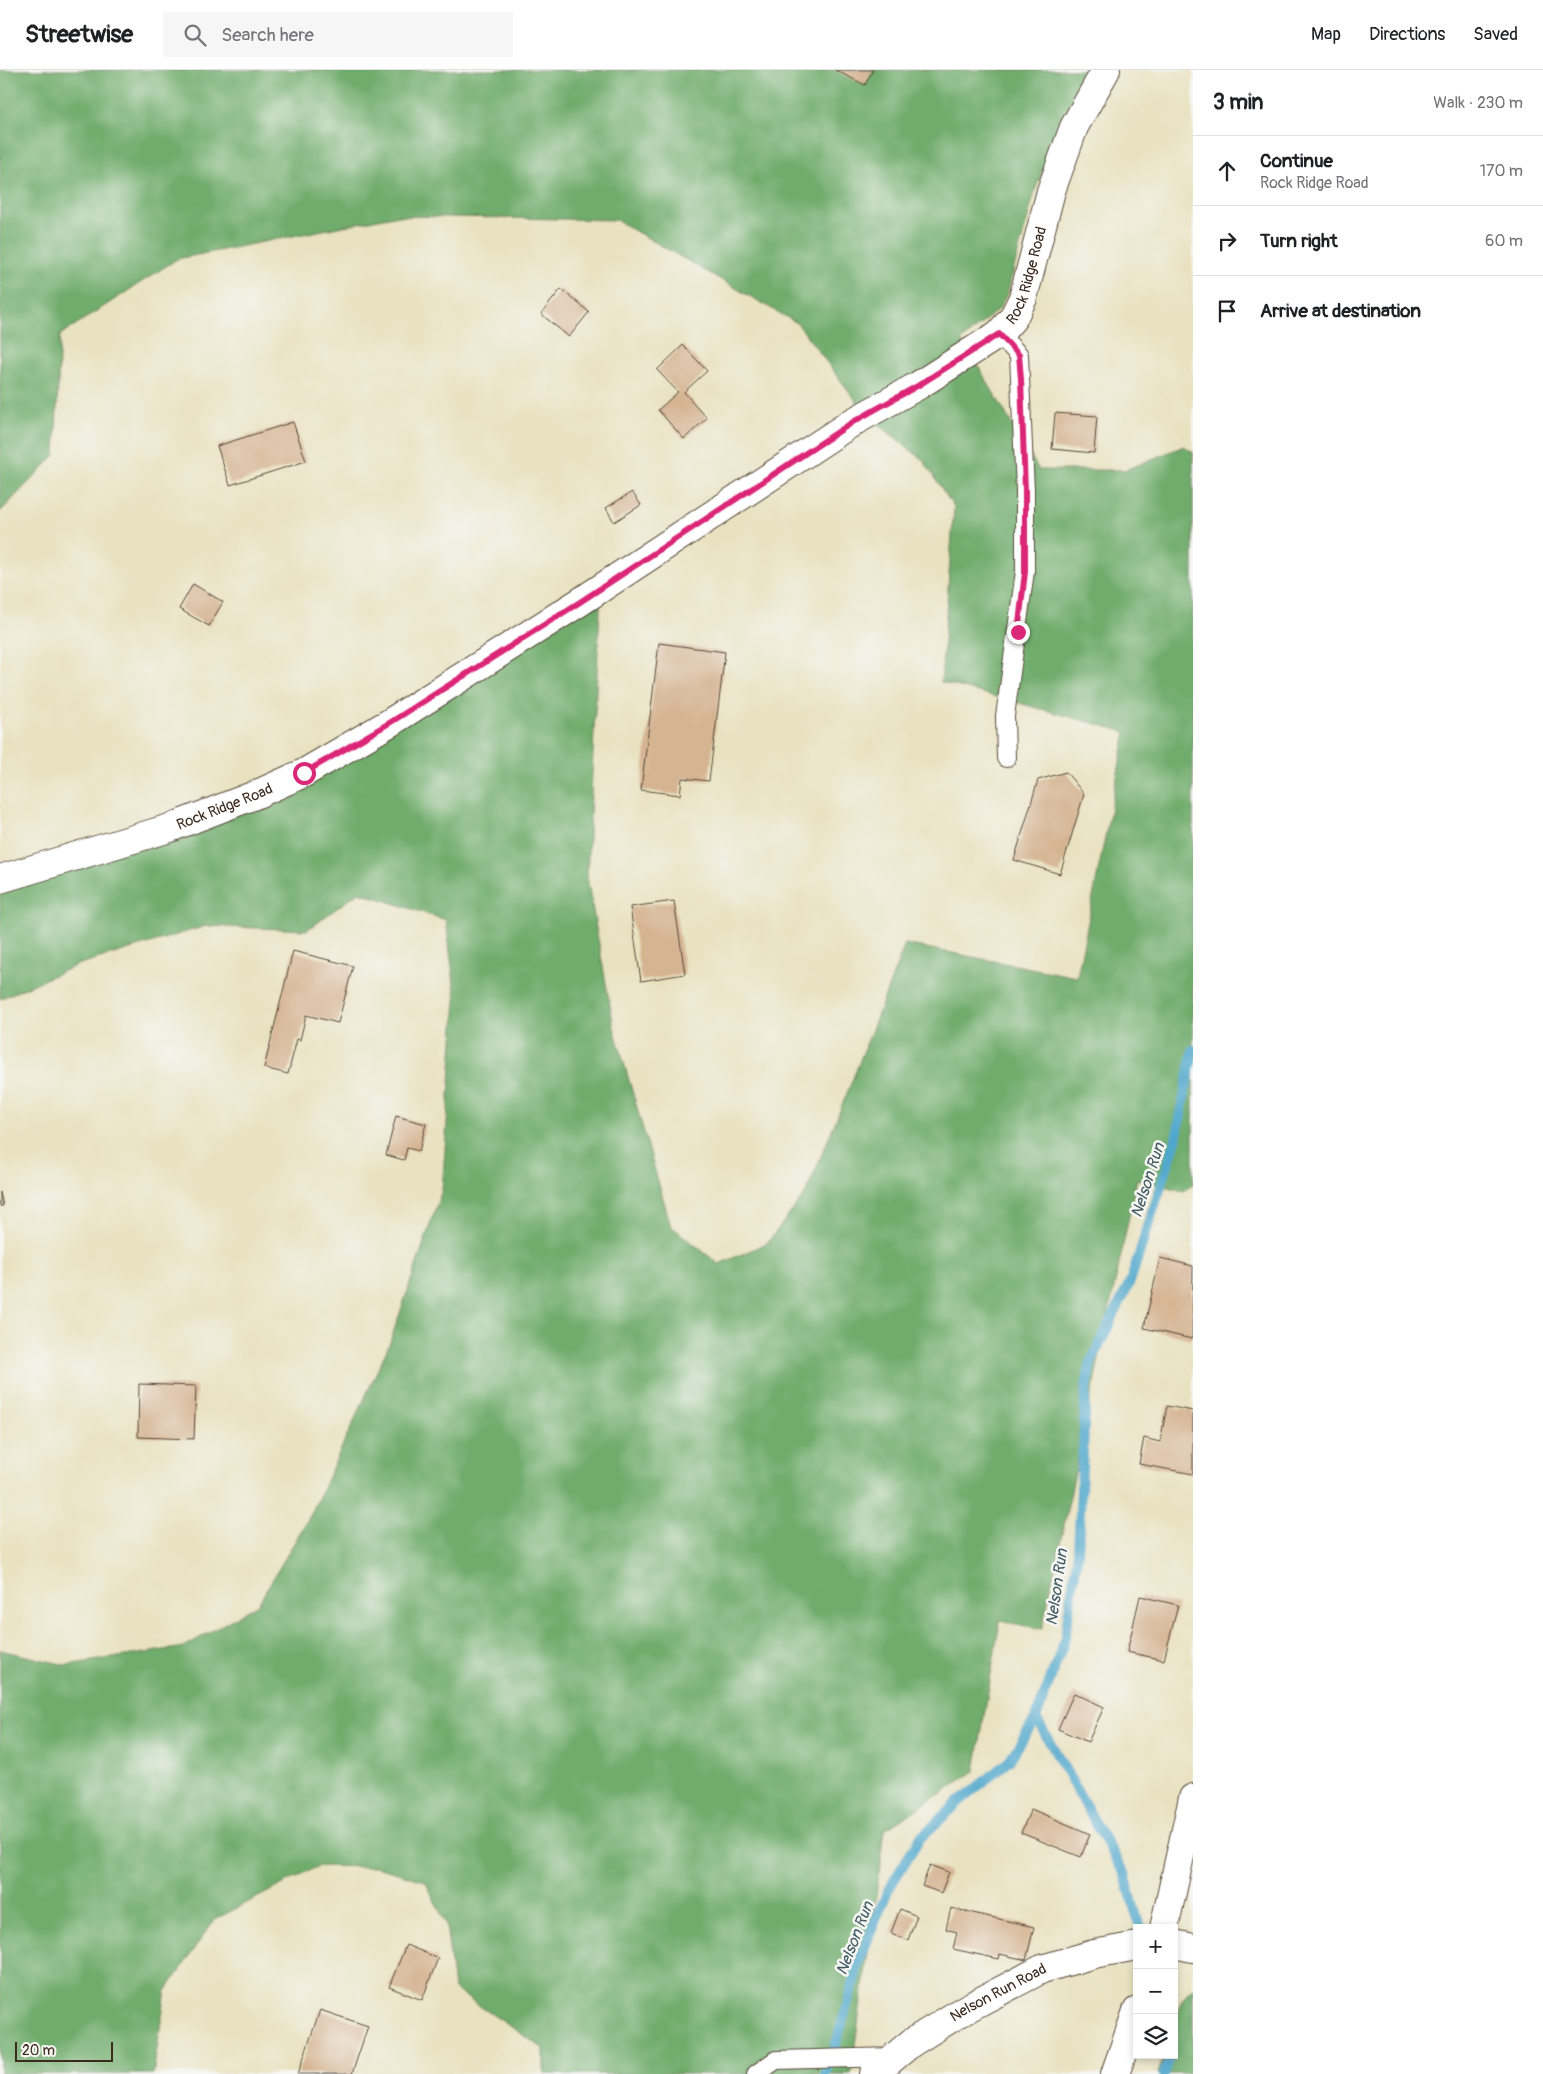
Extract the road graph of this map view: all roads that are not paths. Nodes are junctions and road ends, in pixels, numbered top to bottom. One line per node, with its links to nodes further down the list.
1 (1106, 70): 2 (street, Rock Ridge Road)
2 (999, 334): 3 (lane); 4 (street, Rock Ridge Road)
3 (1006, 758)
4 (0, 879)
5 (1193, 1798): 6 (street)
6 (1165, 1924)
7 (1178, 1945): 9 (street)
8 (1133, 1947): 11 (street, Nelson Run Road)
9 (1193, 1948)
10 (1136, 2014): 13 (street)
11 (884, 2066): 12 (lane)
12 (756, 2074)
13 (1115, 2074)

